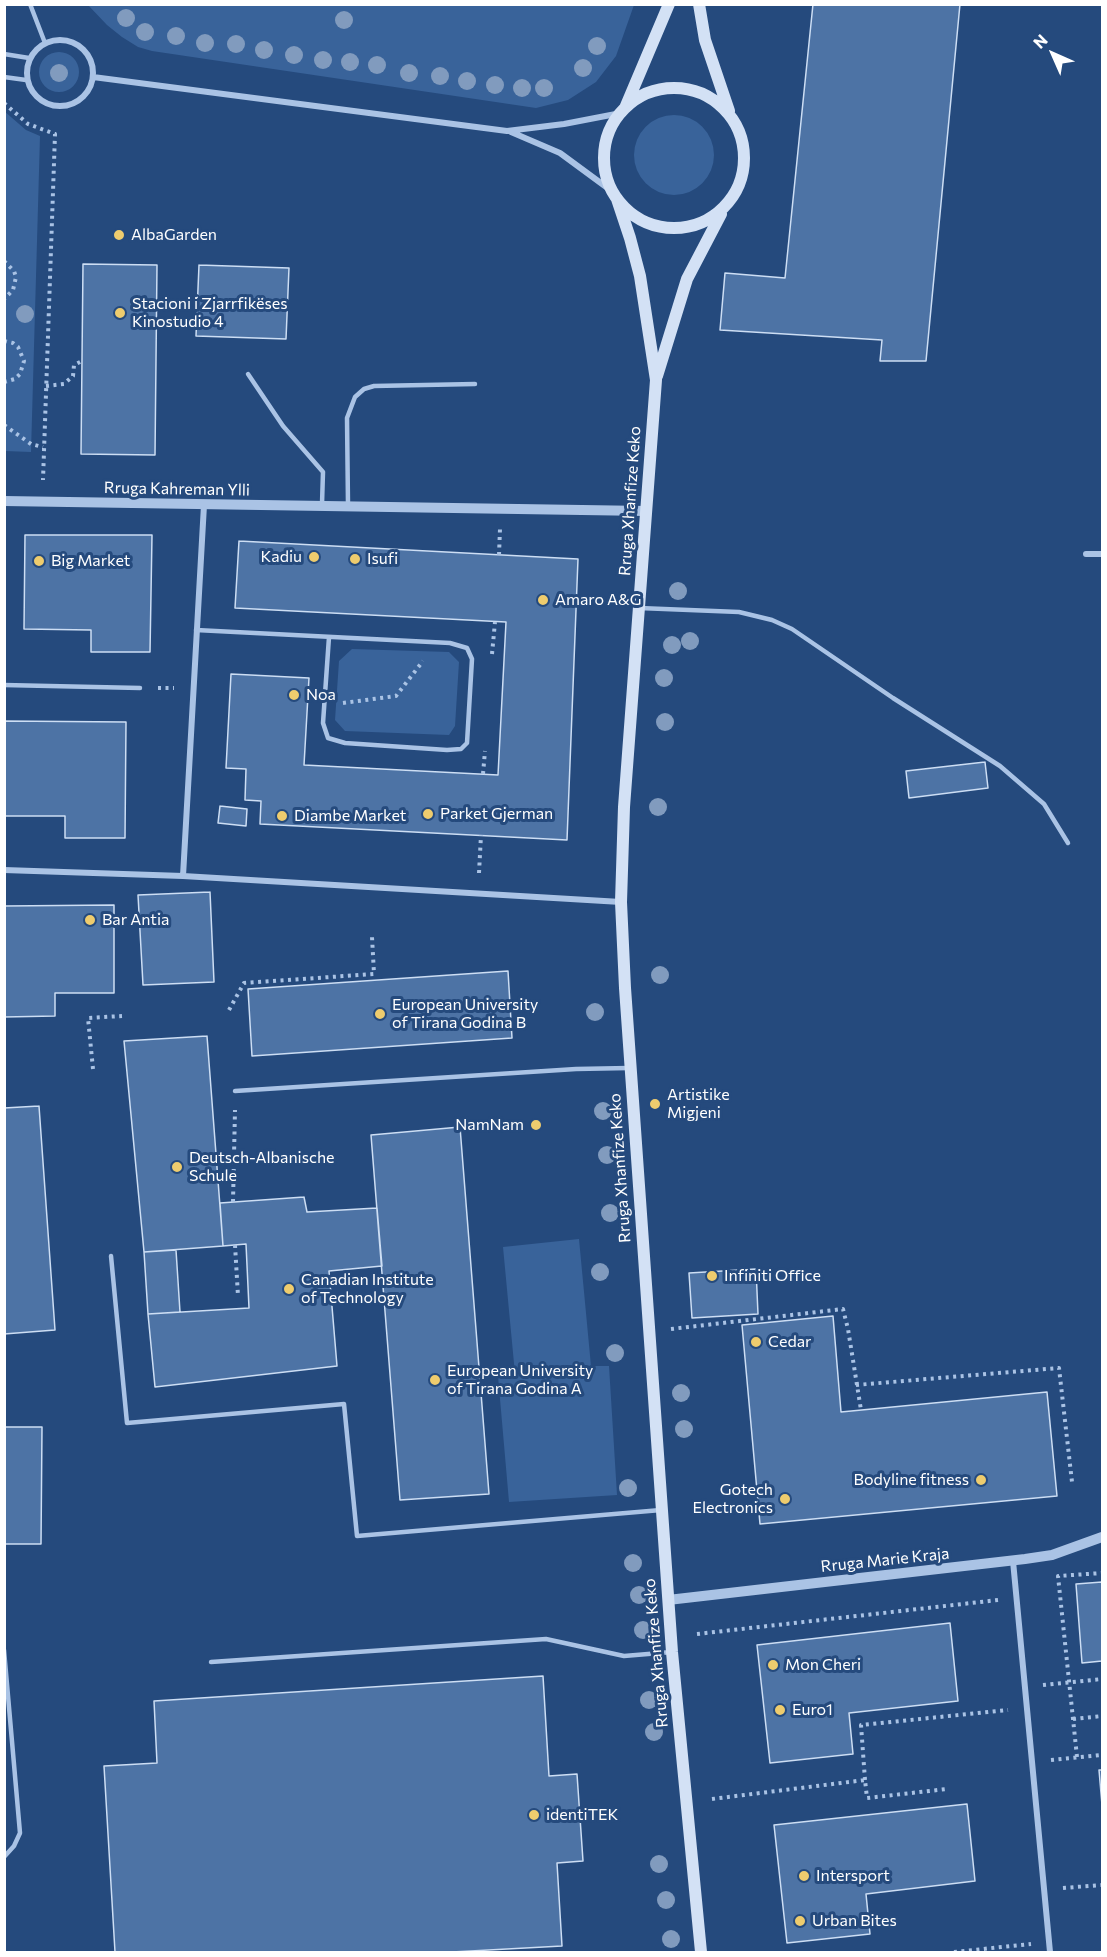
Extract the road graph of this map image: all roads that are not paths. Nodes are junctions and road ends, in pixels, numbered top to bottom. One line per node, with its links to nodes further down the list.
1 (30, 4): 4 (lane)
2 (669, 4): 10 (main road)
3 (699, 4): 11 (main road)
4 (45, 43): 6 (street); 8 (street)
5 (4, 54): 6 (lane)
6 (30, 58): 9 (street)
7 (4, 77): 9 (lane)
8 (93, 77): 9 (street); 12 (street)
9 (26, 80)
10 (622, 111): 11 (main road); 12 (street); 13 (main road)
11 (730, 115): 14 (main road)
12 (507, 131): 13 (street)
13 (615, 195): 14 (main road); 16 (main road, Rruga Xhanfize Keko)
14 (725, 207): 16 (main road, Rruga Xhanfize Keko)
15 (248, 374): 20 (lane)
16 (656, 380): 22 (main road, Rruga Xhanfize Keko)
17 (476, 384): 21 (lane)
18 (4, 501): 19 (street, Rruga Kahreman Ylli)
19 (204, 504): 20 (street, Rruga Kahreman Ylli); 26 (street)
20 (322, 507): 21 (street, Rruga Kahreman Ylli)
21 (348, 507): 22 (street, Rruga Kahreman Ylli)
22 (646, 511): 25 (main road, Rruga Xhanfize Keko)
23 (1086, 554): 24 (street)
24 (1102, 554)
25 (639, 608): 30 (lane); 33 (main road, Rruga Xhanfize Keko)
26 (196, 630): 27 (lane); 32 (street)
27 (329, 637): 27 (lane)
28 (4, 685): 29 (lane)
29 (140, 688)
30 (1068, 843)
31 (4, 870): 32 (street)
32 (183, 876): 33 (street)
33 (621, 902): 34 (main road, Rruga Xhanfize Keko)
34 (629, 1068): 35 (lane); 37 (main road, Rruga Xhanfize Keko)
35 (235, 1091)
36 (111, 1256): 37 (lane)
37 (661, 1510): 40 (main road, Rruga Xhanfize Keko)
38 (1102, 1537): 39 (street, Rruga Marie Kraja)
39 (1013, 1561): 40 (street, Rruga Marie Kraja); 46 (street)
40 (668, 1600): 42 (main road, Rruga Xhanfize Keko)
41 (4, 1650): 44 (lane)
42 (672, 1652): 43 (lane); 45 (main road, Rruga Xhanfize Keko)
43 (211, 1662)
44 (4, 1857)
45 (701, 1953)
46 (1050, 1953)

